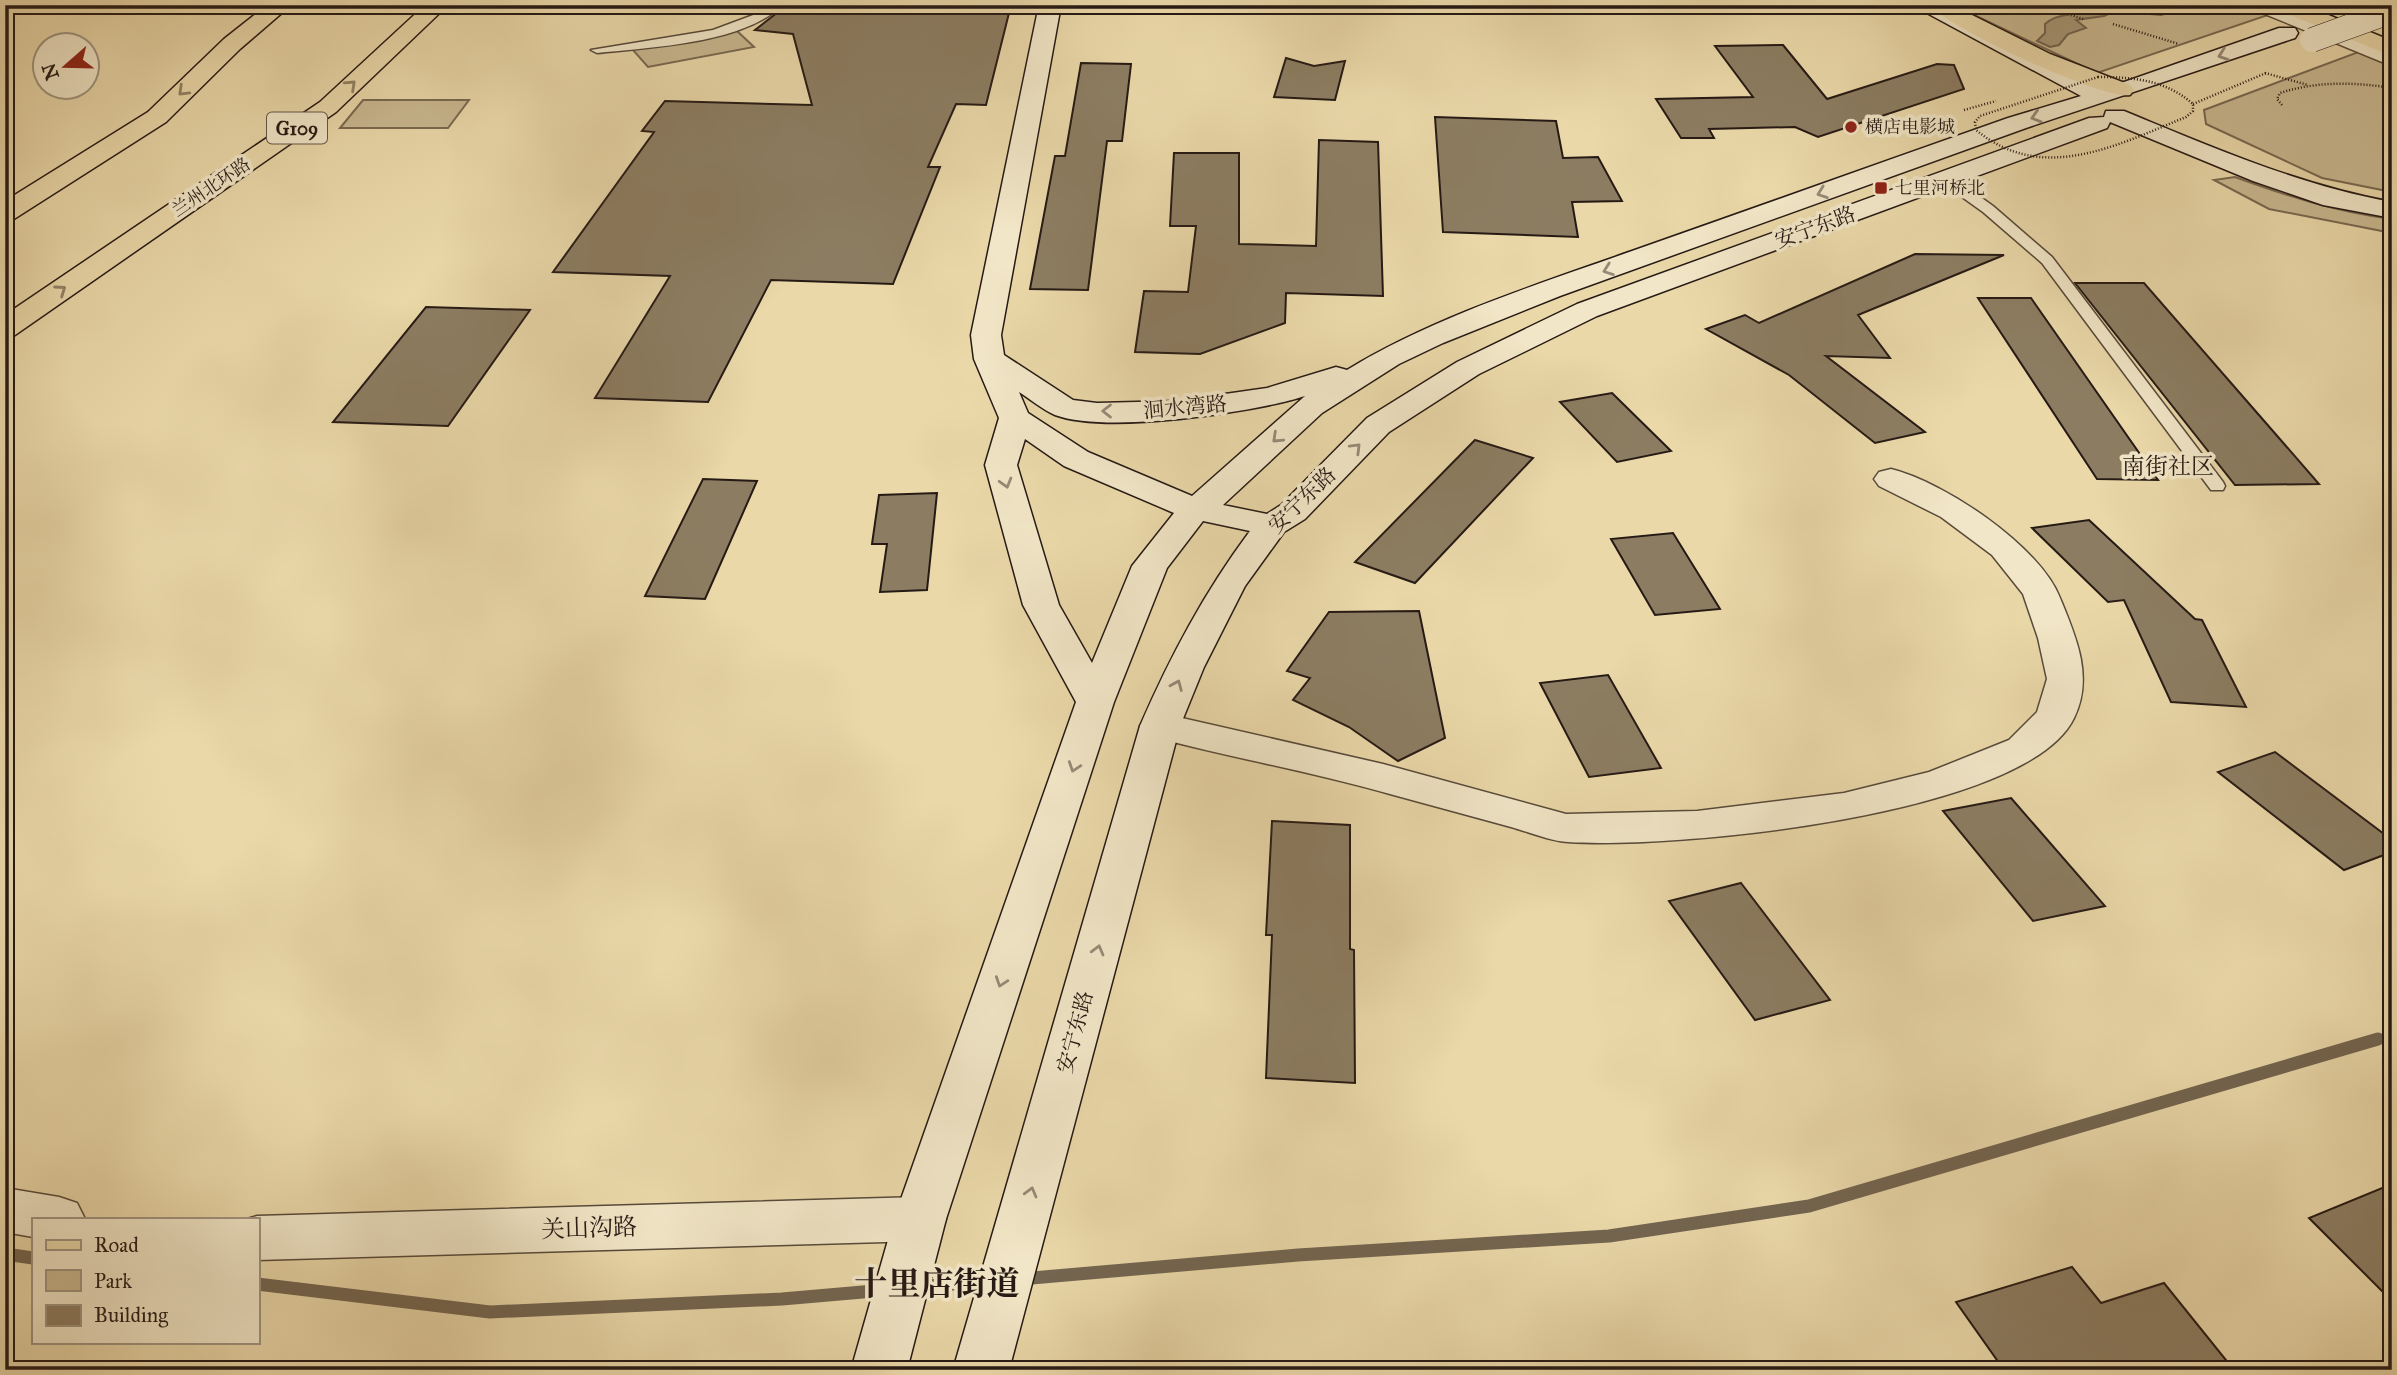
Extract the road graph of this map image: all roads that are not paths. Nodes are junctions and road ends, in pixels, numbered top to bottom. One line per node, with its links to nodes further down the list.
1 (281, 5): 19 (main road, one-way to 19)
2 (778, 5): 14 (lane)
3 (1050, 5): 23 (main road)
4 (1922, 5): 16 (main road)
5 (1940, 5): 16 (main road)
6 (2263, 5): 15 (main road)
7 (2285, 5): 13 (main road)
8 (2325, 5): 12 (main road)
9 (2361, 5): 16 (main road, one-way to 16)
10 (431, 11): 21 (main road, 兰州北环路 / G109, one-way to 10)
11 (2392, 11): 16 (main road, bridge)
12 (2392, 32)
13 (2392, 49)
14 (597, 50)
15 (2392, 59)
16 (2121, 102): 17 (main road, 安宁东路); 18 (main road); 20 (main road); 22 (main road, one-way to 22)
17 (1945, 179): 26 (lane); 28 (main road, 安宁东路, one-way to 17)
18 (2392, 203)
19 (10, 210)
20 (2392, 210)
21 (5, 329)
22 (1388, 358): 23 (main road, 洄水湾路, one-way to 23); 27 (main road, one-way to 27)
23 (989, 359): 24 (main road)
24 (1015, 418): 27 (main road); 29 (main road, one-way to 29)
25 (1891, 479): 30 (main road)
26 (2217, 486)
27 (1195, 509): 28 (main road); 29 (main road)
28 (1272, 526): 30 (main road, 安宁东路, one-way to 28)
29 (1095, 702): 34 (main road, one-way to 34)
30 (1160, 726): 36 (main road, 安宁东路, one-way to 30)
31 (5, 1210): 32 (main road)
32 (54, 1218)
33 (259, 1238): 34 (main road, 关山沟路)
34 (908, 1265): 35 (main road)
35 (879, 1370)
36 (981, 1370)

